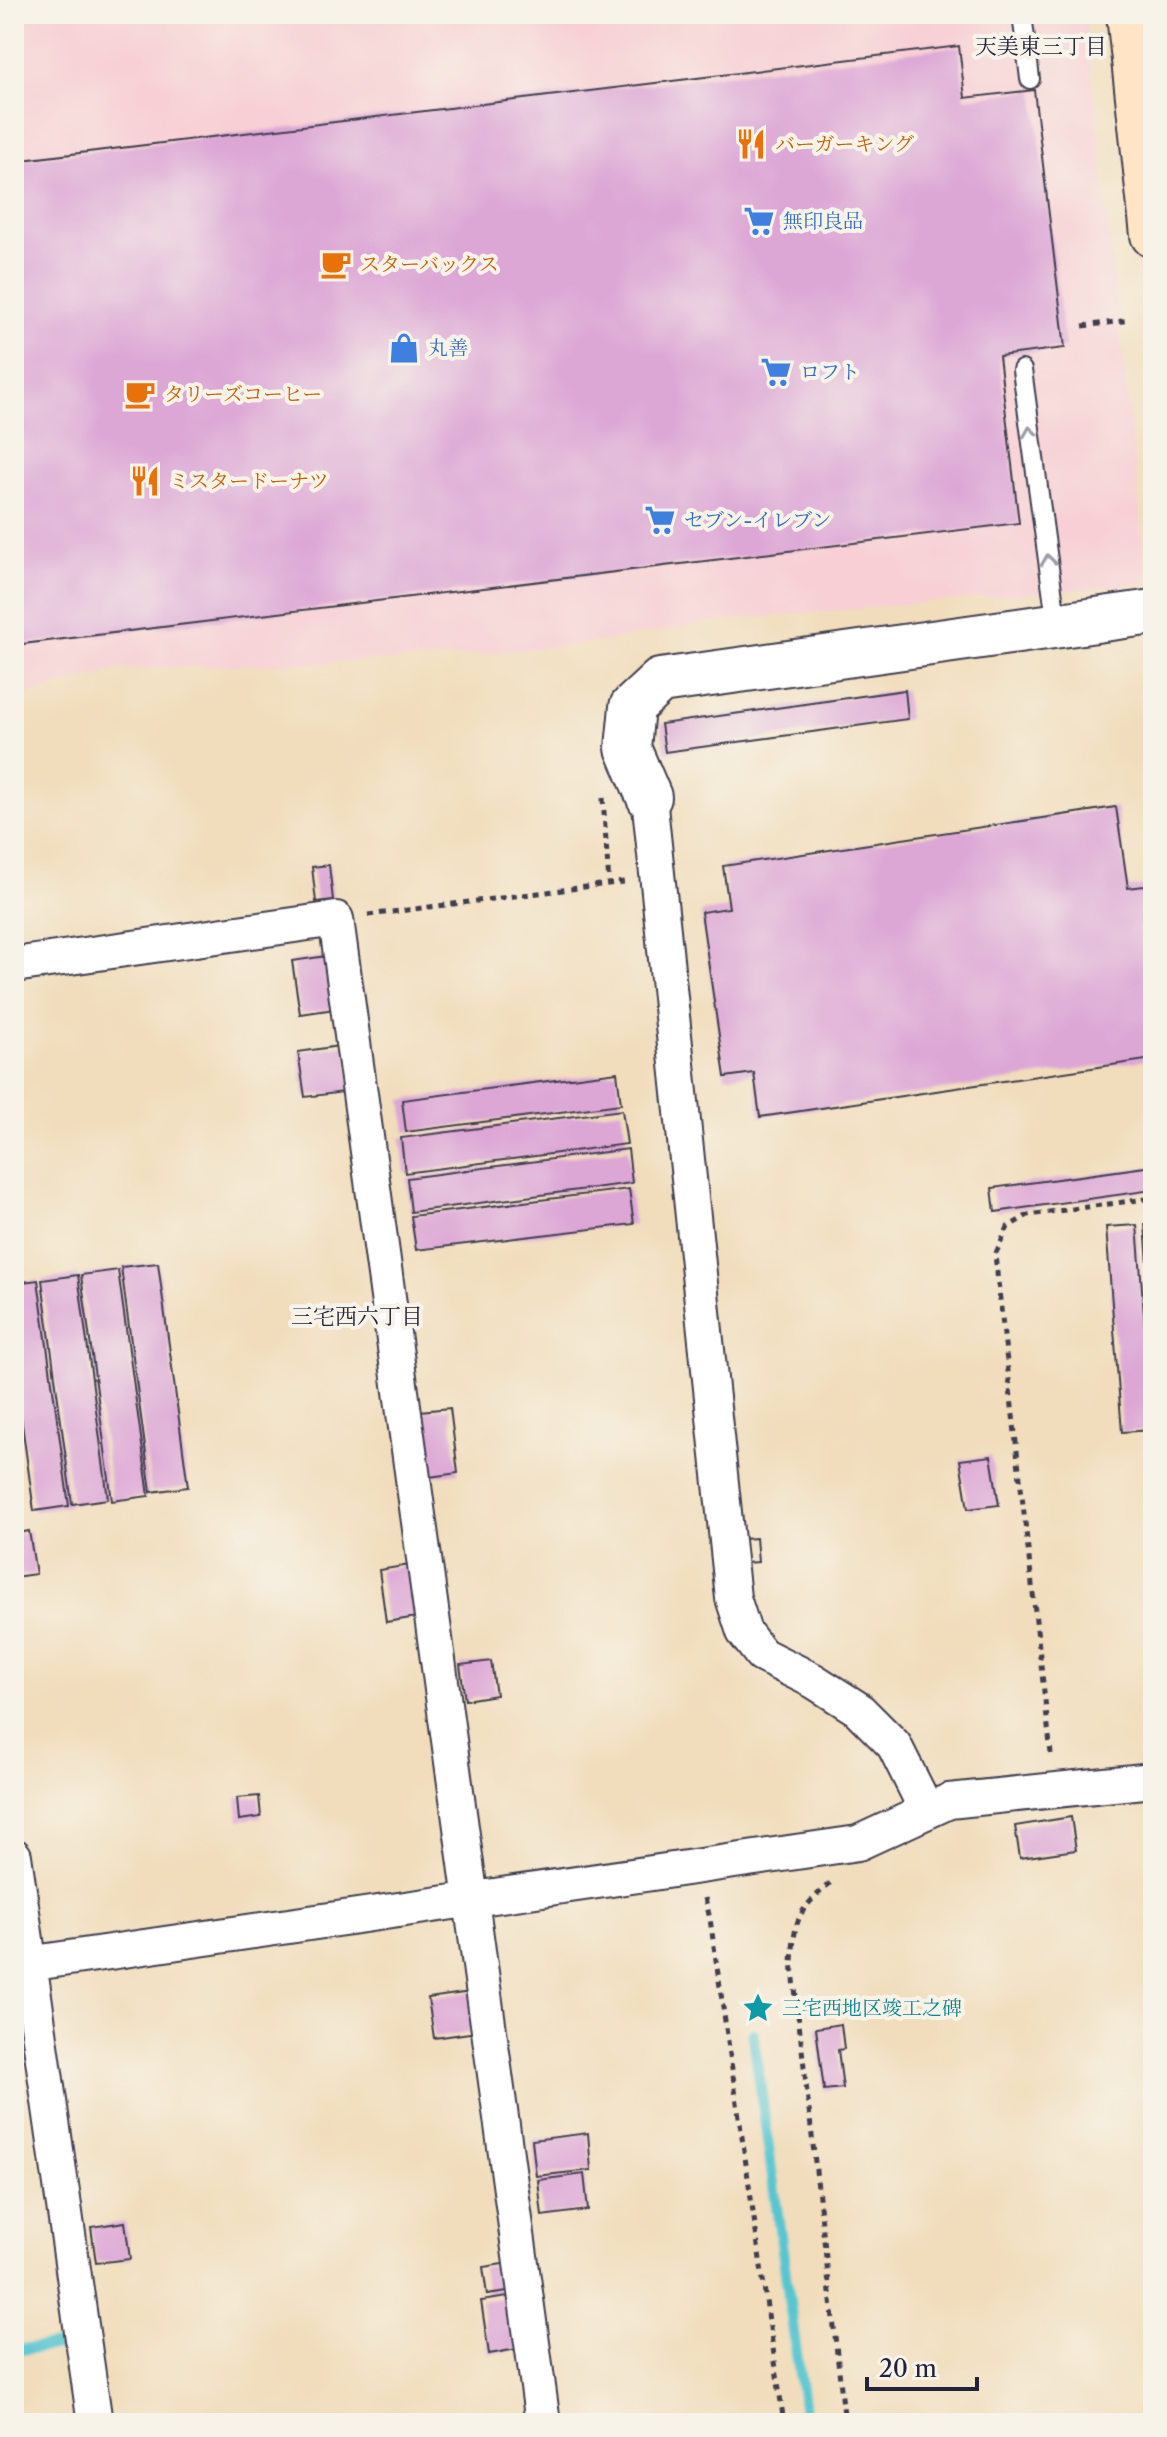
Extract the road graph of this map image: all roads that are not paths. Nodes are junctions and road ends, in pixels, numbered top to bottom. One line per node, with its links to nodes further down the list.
1 (1022, 14): 3 (lane)
2 (1129, 14): 4 (main road)
3 (1030, 79)
4 (1153, 235)
5 (1022, 370): 7 (lane, one-way to 5)
6 (1153, 612): 7 (street)
7 (1057, 626): 8 (street)
8 (649, 797): 11 (street)
9 (14, 965): 13 (street)
10 (1153, 1780): 11 (street)
11 (927, 1811): 13 (street)
12 (14, 1856): 14 (street)
13 (470, 1899): 14 (street); 16 (street)
14 (22, 1965): 15 (street)
15 (95, 2423)
16 (543, 2423)

